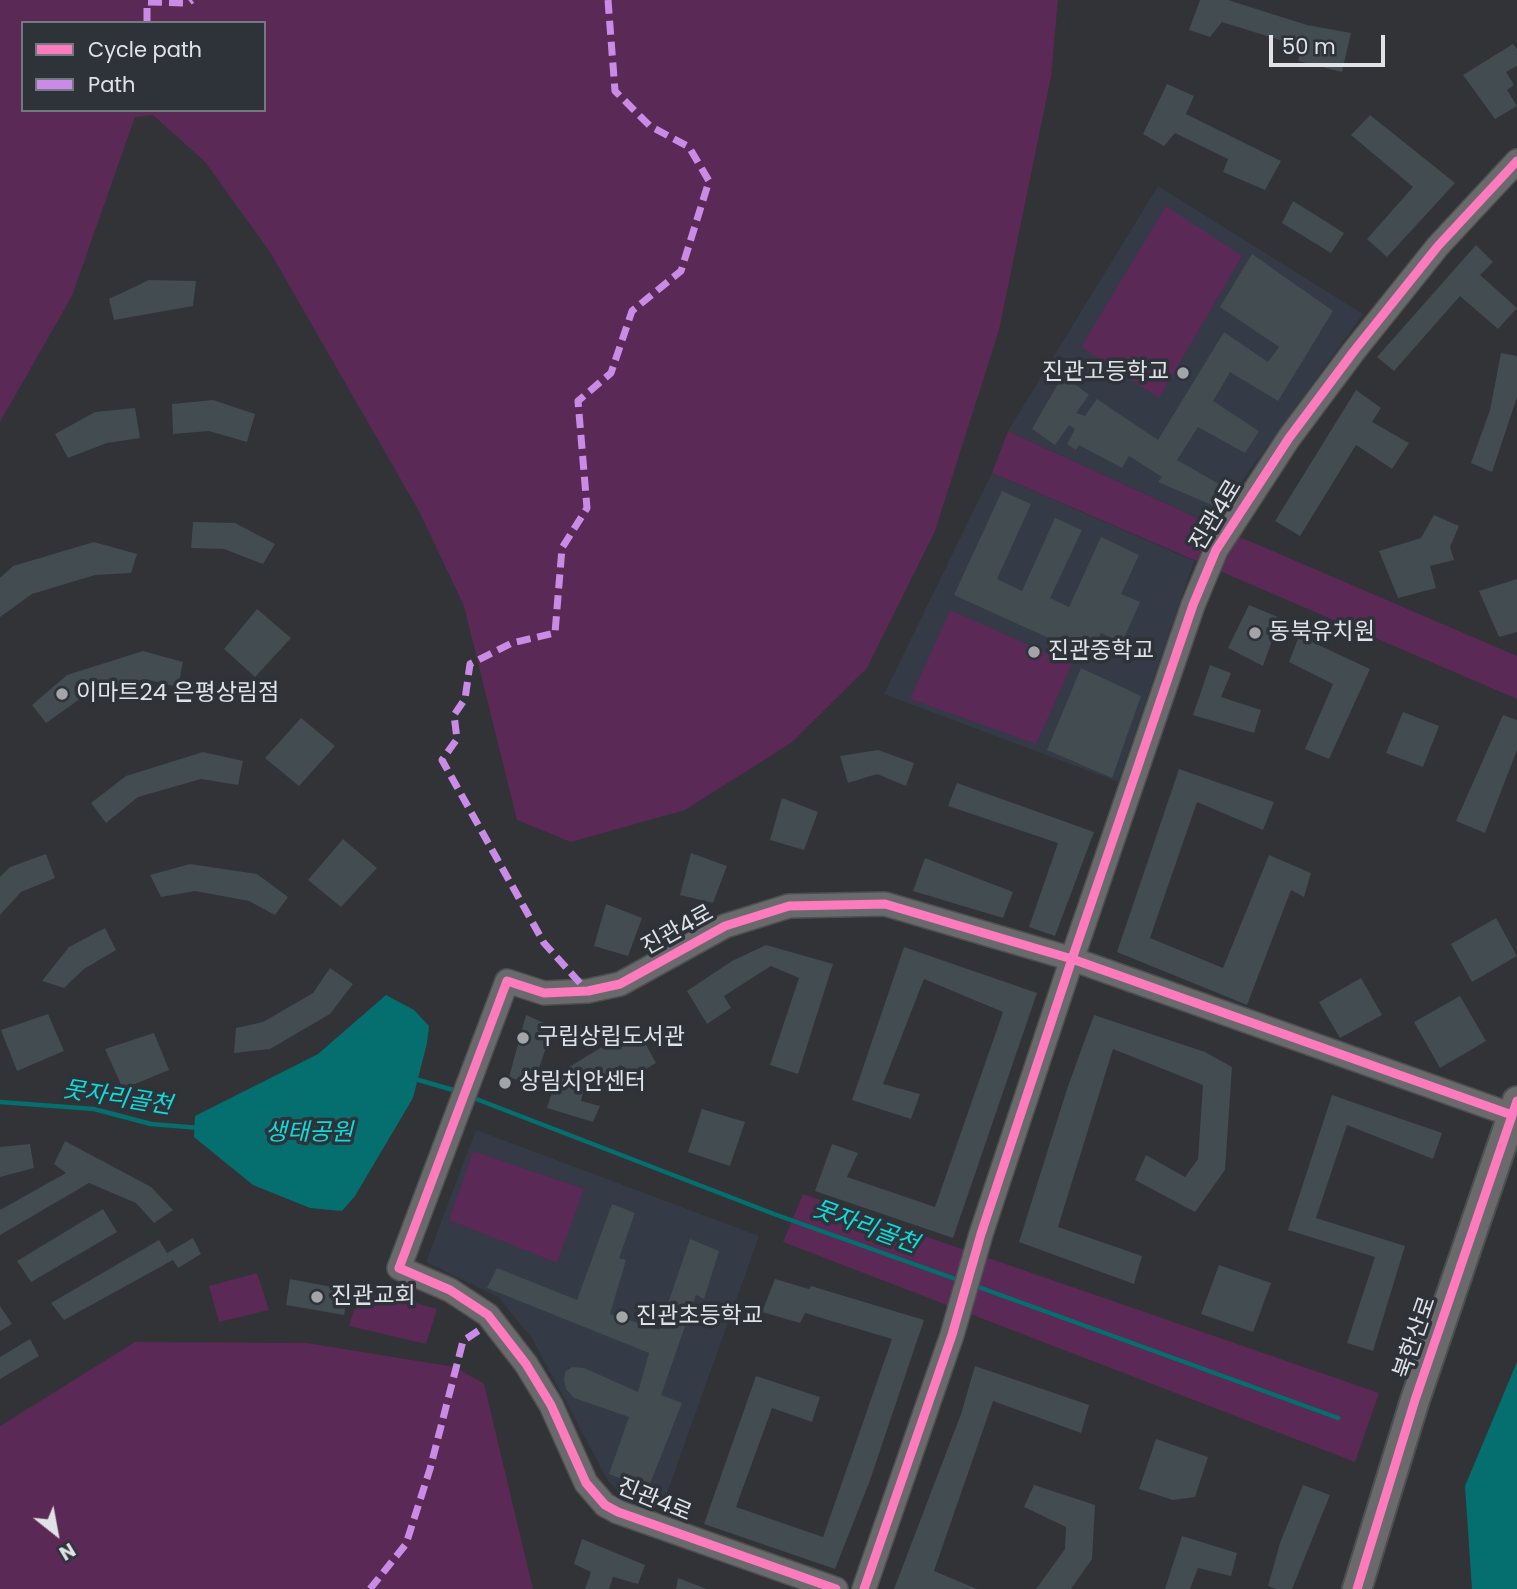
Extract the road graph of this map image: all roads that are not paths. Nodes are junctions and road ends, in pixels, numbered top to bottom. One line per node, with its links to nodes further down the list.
1 (1517, 161): 2 (street, 진관4로)
2 (1072, 959): 3 (street); 4 (street, 진관4로); 5 (street, 진관4로)
3 (1514, 1108): 6 (main road, 북한산로)
4 (836, 1589)
5 (864, 1589)
6 (1357, 1589)

